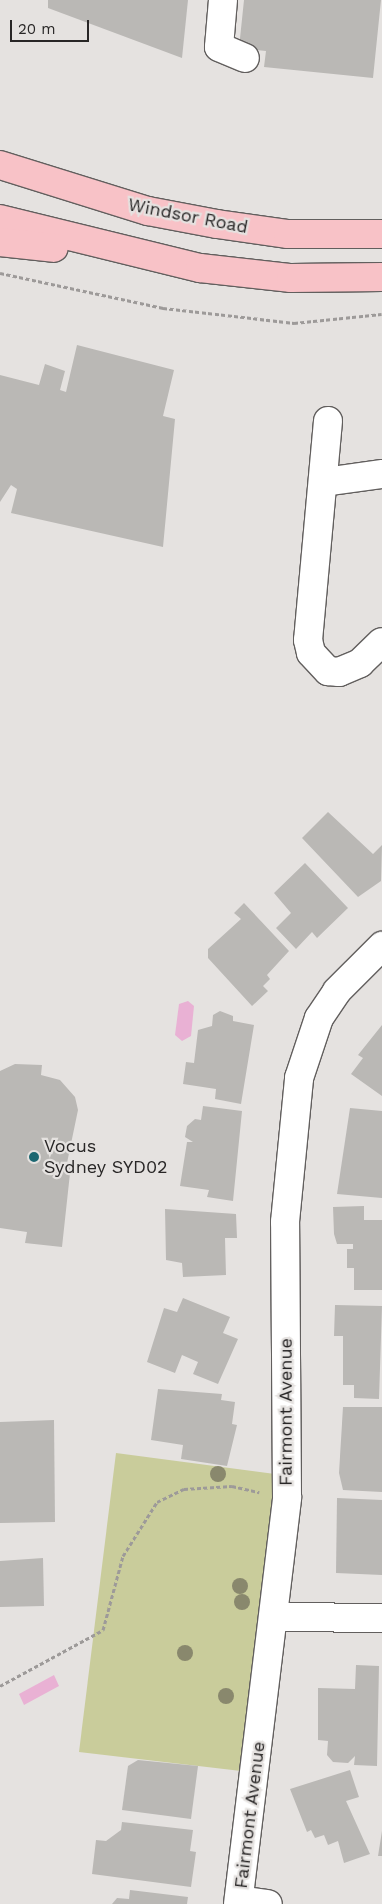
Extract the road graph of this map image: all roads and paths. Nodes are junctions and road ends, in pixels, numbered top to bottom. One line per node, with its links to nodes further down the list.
1 (223, 0): 2 (street)
2 (245, 58)
3 (0, 165): 5 (main road, Windsor Road)
4 (0, 219): 7 (main road)
5 (382, 234)
6 (0, 242): 7 (main road)
7 (137, 254): 9 (main road)
8 (0, 273): 10 (path)
9 (382, 277)
10 (382, 314)
11 (328, 421): 13 (street)
12 (382, 474): 13 (street)
13 (324, 482): 14 (street)
14 (382, 642)
15 (382, 946): 16 (street, Fairmont Avenue)
16 (287, 1497): 17 (street, Fairmont Avenue); 19 (path)
17 (276, 1617): 18 (street); 20 (street, Fairmont Avenue)
18 (382, 1618)
19 (0, 1686)
20 (239, 1902): 21 (street)
21 (268, 1904)

